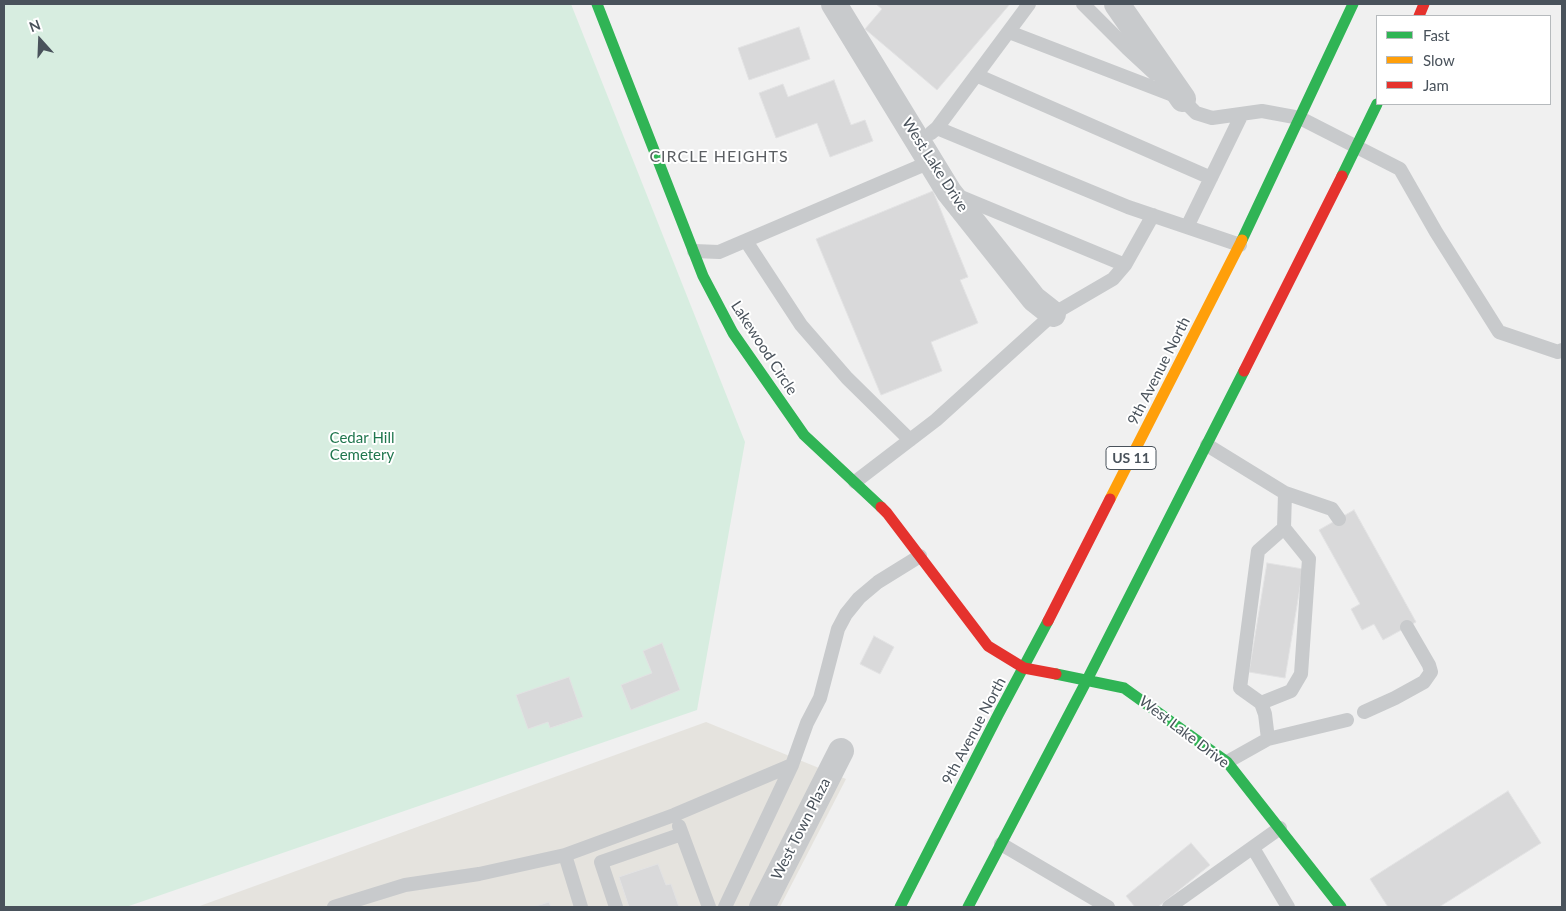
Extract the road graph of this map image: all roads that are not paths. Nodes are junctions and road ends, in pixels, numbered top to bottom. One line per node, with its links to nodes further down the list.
1 (597, 4): 21 (main road, Lakewood Circle)
2 (834, 4): 13 (street, West Lake Drive)
3 (1029, 4): 7 (lane)
4 (1083, 4): 9 (lane)
5 (1117, 4): 9 (street)
6 (1354, 4): 12 (main road, 9th Avenue North / US 11)
7 (1009, 32): 8 (lane); 9 (lane)
8 (976, 76): 13 (lane); 15 (lane)
9 (1183, 100): 11 (lane)
10 (1377, 105): 14 (main road)
11 (1242, 114): 12 (lane); 15 (lane)
12 (1300, 118): 14 (lane); 20 (main road, 9th Avenue North / US 11)
13 (929, 144): 16 (street, West Lake Drive); 17 (lane); 19 (lane)
14 (1357, 146): 24 (lane); 26 (main road)
15 (1211, 178): 18 (lane)
16 (949, 192): 22 (lane); 23 (street, West Lake Drive)
17 (1153, 215): 18 (lane); 22 (lane)
18 (1187, 227): 20 (lane)
19 (746, 241): 21 (lane); 25 (lane)
20 (1240, 245): 33 (main road, 9th Avenue North / US 11)
21 (694, 252): 27 (main road, Lakewood Circle)
22 (1125, 265): 23 (lane)
23 (1053, 314): 25 (lane)
24 (1560, 351)
25 (910, 440): 27 (lane)
26 (1207, 445): 28 (lane); 34 (main road)
27 (854, 482): 31 (main road, Lakewood Circle)
28 (1285, 493): 29 (lane); 30 (lane)
29 (1339, 519)
30 (1284, 528): 35 (lane); 35 (lane)
31 (920, 556): 33 (main road, Lakewood Circle); 41 (lane)
32 (1407, 627): 36 (lane)
33 (1024, 668): 34 (main road, West Lake Drive); 54 (main road, 9th Avenue North / US 11)
34 (1087, 680): 40 (main road, West Lake Drive); 45 (main road)
35 (1261, 703): 38 (lane)
36 (1364, 712)
37 (1347, 720): 38 (lane)
38 (1268, 739): 40 (lane)
39 (841, 751): 53 (street, West Town Plaza)
40 (1227, 762): 43 (main road, West Lake Drive)
41 (792, 765): 42 (lane); 52 (lane)
42 (674, 815): 44 (lane); 47 (lane)
43 (1280, 828): 46 (lane); 59 (main road, West Lake Drive)
44 (682, 834): 50 (lane); 51 (lane)
45 (1001, 844): 55 (main road); 56 (lane)
46 (1253, 848): 57 (lane); 58 (lane)
47 (565, 855): 48 (lane); 49 (lane)
48 (334, 907)
49 (581, 907)
50 (616, 907)
51 (708, 907)
52 (725, 907)
53 (762, 907)
54 (900, 907)
55 (968, 907)
56 (1108, 907)
57 (1170, 907)
58 (1288, 907)
59 (1341, 907)

